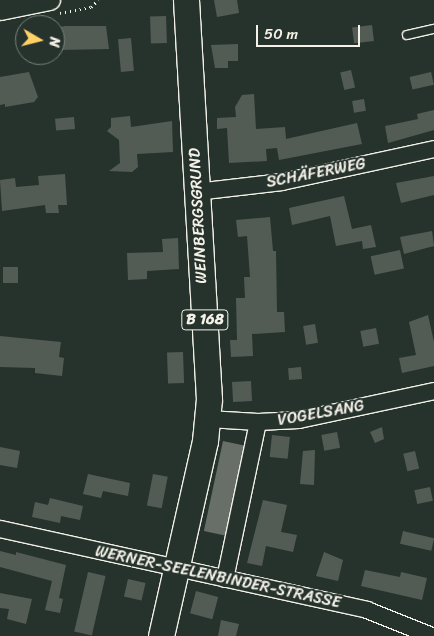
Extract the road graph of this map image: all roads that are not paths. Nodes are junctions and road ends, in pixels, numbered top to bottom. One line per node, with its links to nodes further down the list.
1 (50, 0): 3 (street)
2 (186, 0): 7 (main road, WEINBERGSGRUND / B 168)
3 (0, 10)
4 (434, 29): 5 (lane)
5 (407, 35)
6 (434, 149): 7 (street, SCHÄFERWEG)
7 (196, 192): 9 (main road, WEINBERGSGRUND / B 168)
8 (434, 391): 10 (street, VOGELSANG)
9 (208, 419): 10 (street, VOGELSANG); 12 (main road, WEINBERGSGRUND / B 168)
10 (258, 422): 13 (street)
11 (0, 529): 12 (street, WERNER-SEELENBINDER-STRASSE)
12 (176, 568): 13 (street, WERNER-SEELENBINDER-STRASSE); 15 (main road, WEINBERGSGRUND / B 168)
13 (225, 579): 14 (street, WERNER-SEELENBINDER-STRASSE)
14 (428, 631)
15 (161, 636)

